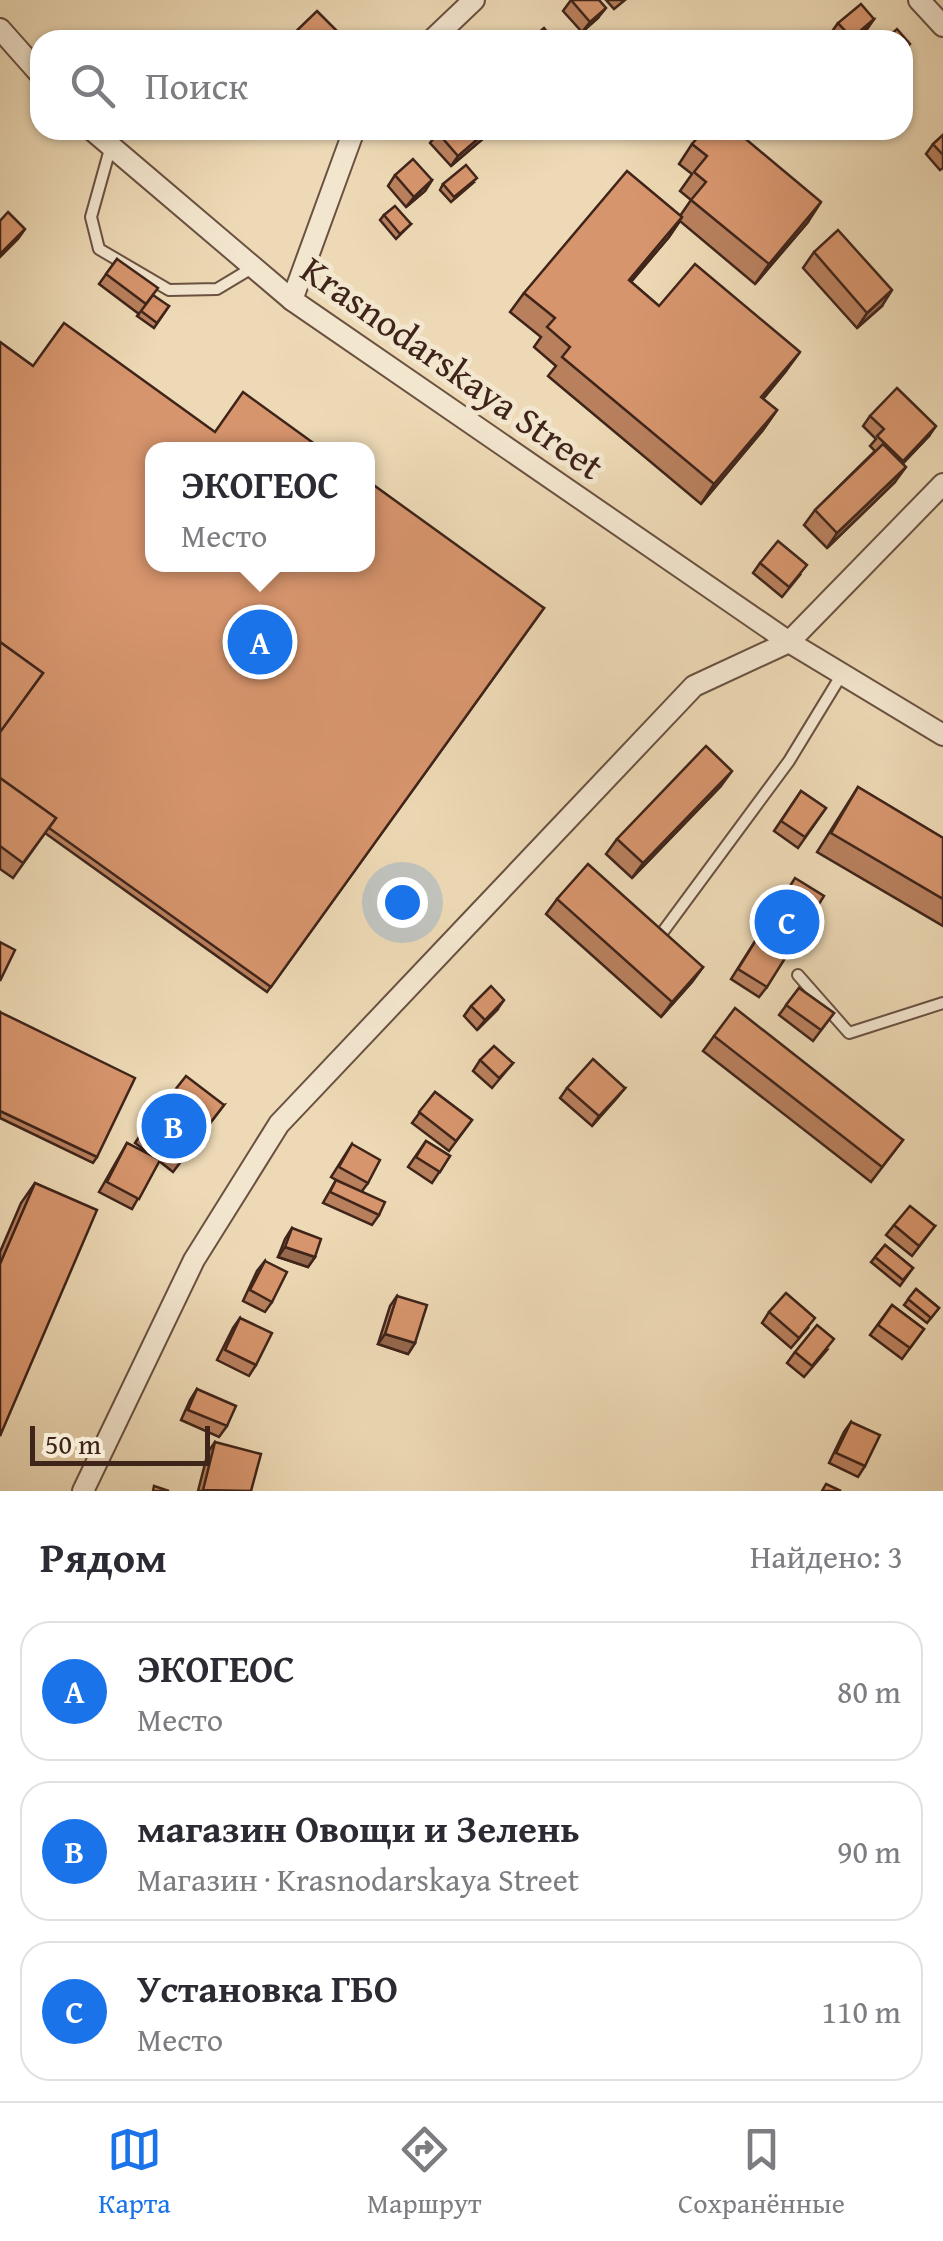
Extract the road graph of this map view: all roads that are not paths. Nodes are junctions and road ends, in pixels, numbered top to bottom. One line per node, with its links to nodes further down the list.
1 (474, 0): 5 (street)
2 (920, 0): 3 (street)
3 (943, 26)
4 (0, 28): 6 (street)
5 (442, 30)
6 (30, 62)
7 (101, 140): 9 (street, Krasnodarskaya Street)
8 (350, 140): 11 (street)
9 (110, 149): 10 (street, Krasnodarskaya Street); 10 (lane)
10 (252, 268): 11 (street, Krasnodarskaya Street)
11 (292, 300): 13 (street, Krasnodarskaya Street)
12 (943, 484): 13 (street)
13 (789, 642): 14 (street, Krasnodarskaya Street); 19 (street)
14 (842, 674): 15 (street, Krasnodarskaya Street); 16 (lane)
15 (943, 735)
16 (662, 933)
17 (798, 975): 18 (lane)
18 (943, 1004)
19 (83, 1491)

